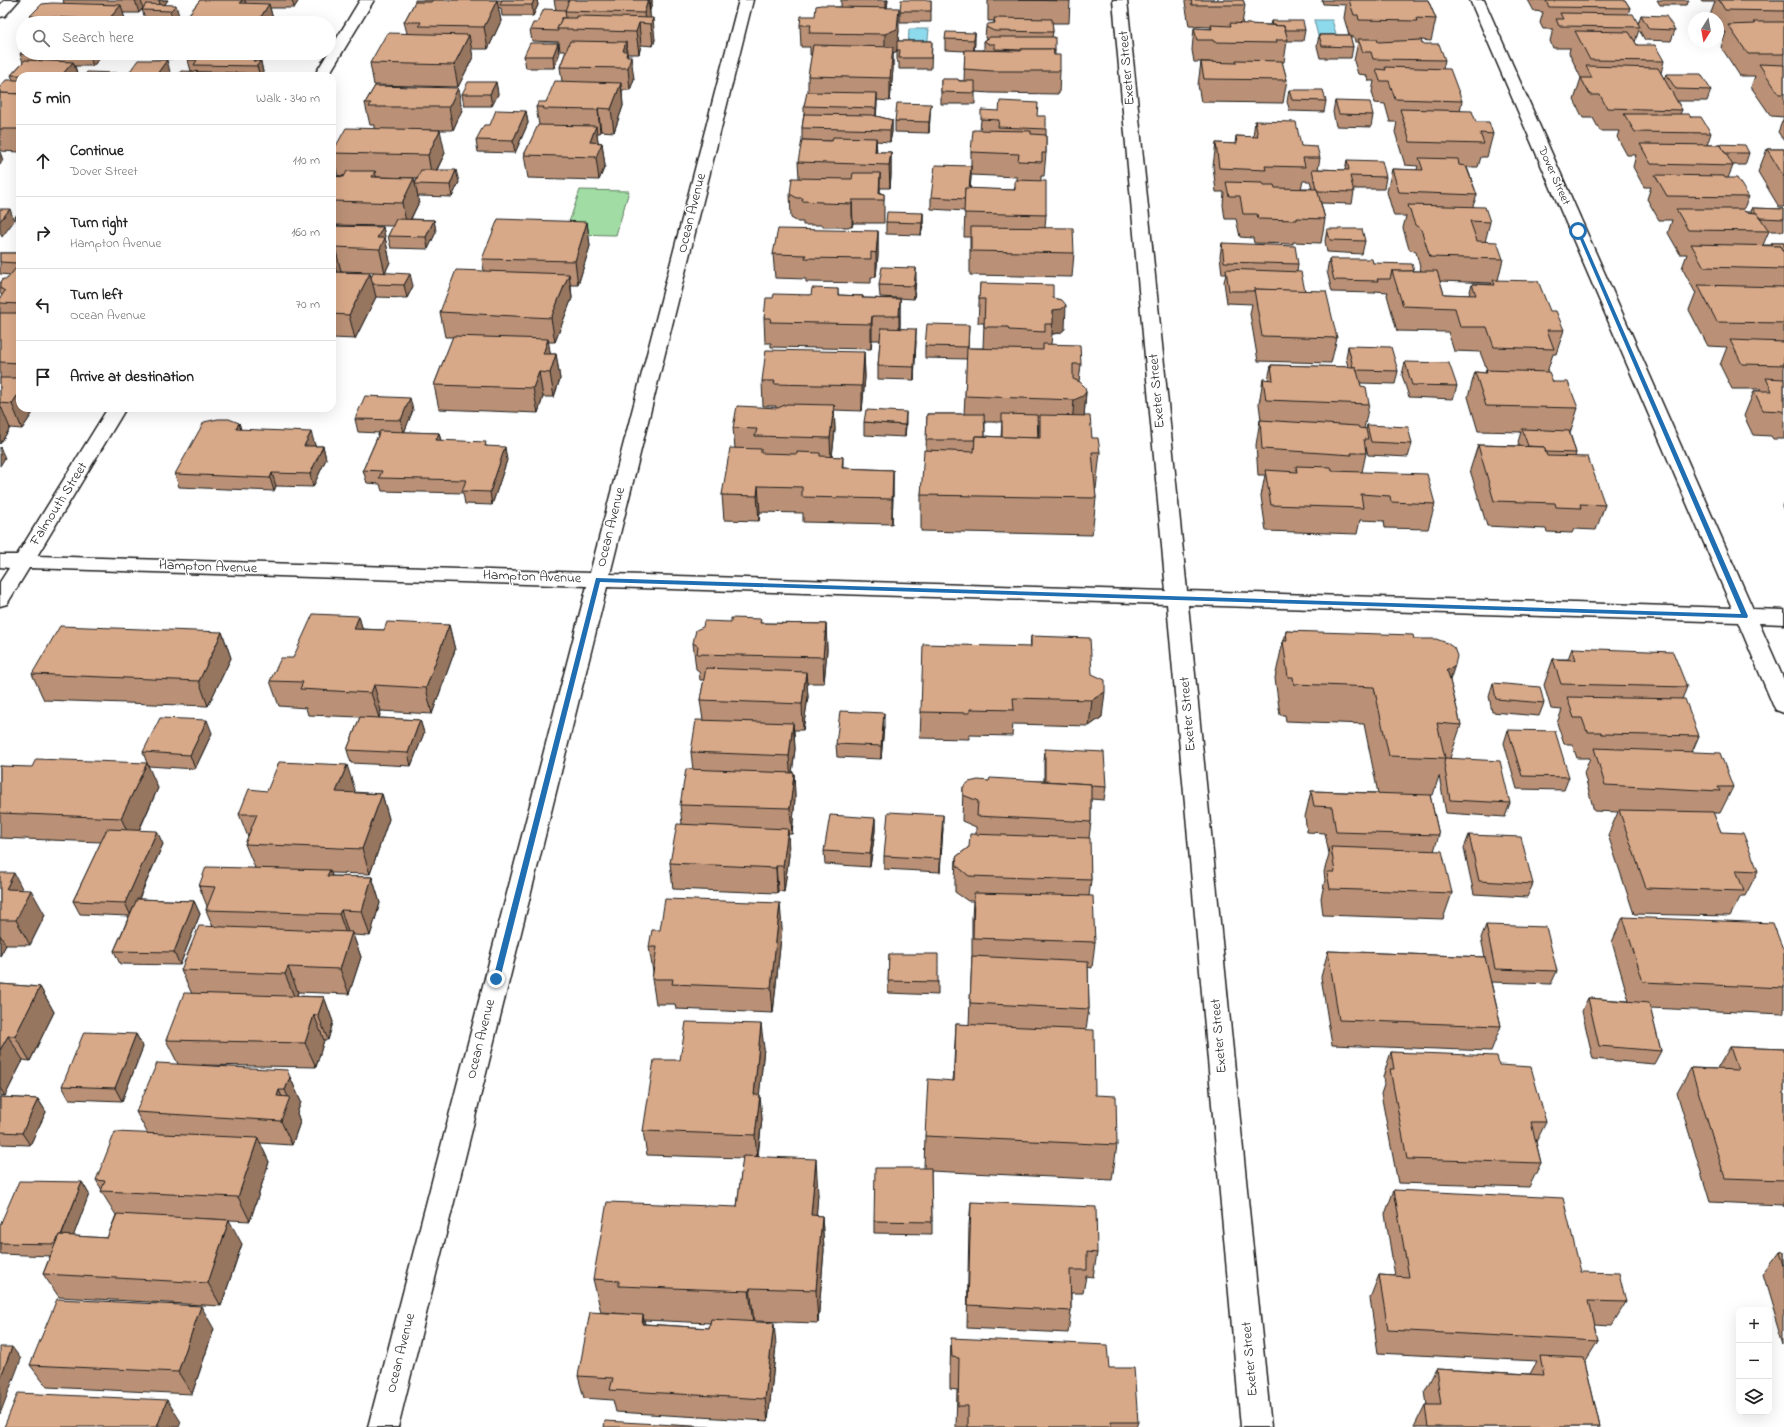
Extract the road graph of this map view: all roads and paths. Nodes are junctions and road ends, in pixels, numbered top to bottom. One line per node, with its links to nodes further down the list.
1 (12, 0): 6 (street)
2 (367, 0): 7 (street)
3 (746, 0): 13 (street, Ocean Avenue)
4 (1120, 0): 14 (street, Exeter Street)
5 (1477, 0): 16 (street, Dover Street)
6 (0, 13)
7 (336, 51)
8 (331, 60): 9 (street)
9 (323, 72)
10 (115, 412): 12 (street, Falmouth Street)
11 (0, 560): 12 (street, Hampton Avenue)
12 (23, 561): 13 (street, Hampton Avenue); 15 (street, Falmouth Street)
13 (598, 580): 14 (street, Hampton Avenue); 19 (street, Ocean Avenue)
14 (1177, 598): 16 (street, Hampton Avenue); 20 (street, Exeter Street)
15 (0, 599)
16 (1745, 616): 17 (street, Hampton Avenue); 18 (street, Dover Street)
17 (1784, 617)
18 (1784, 705)
19 (383, 1427)
20 (1256, 1427)

